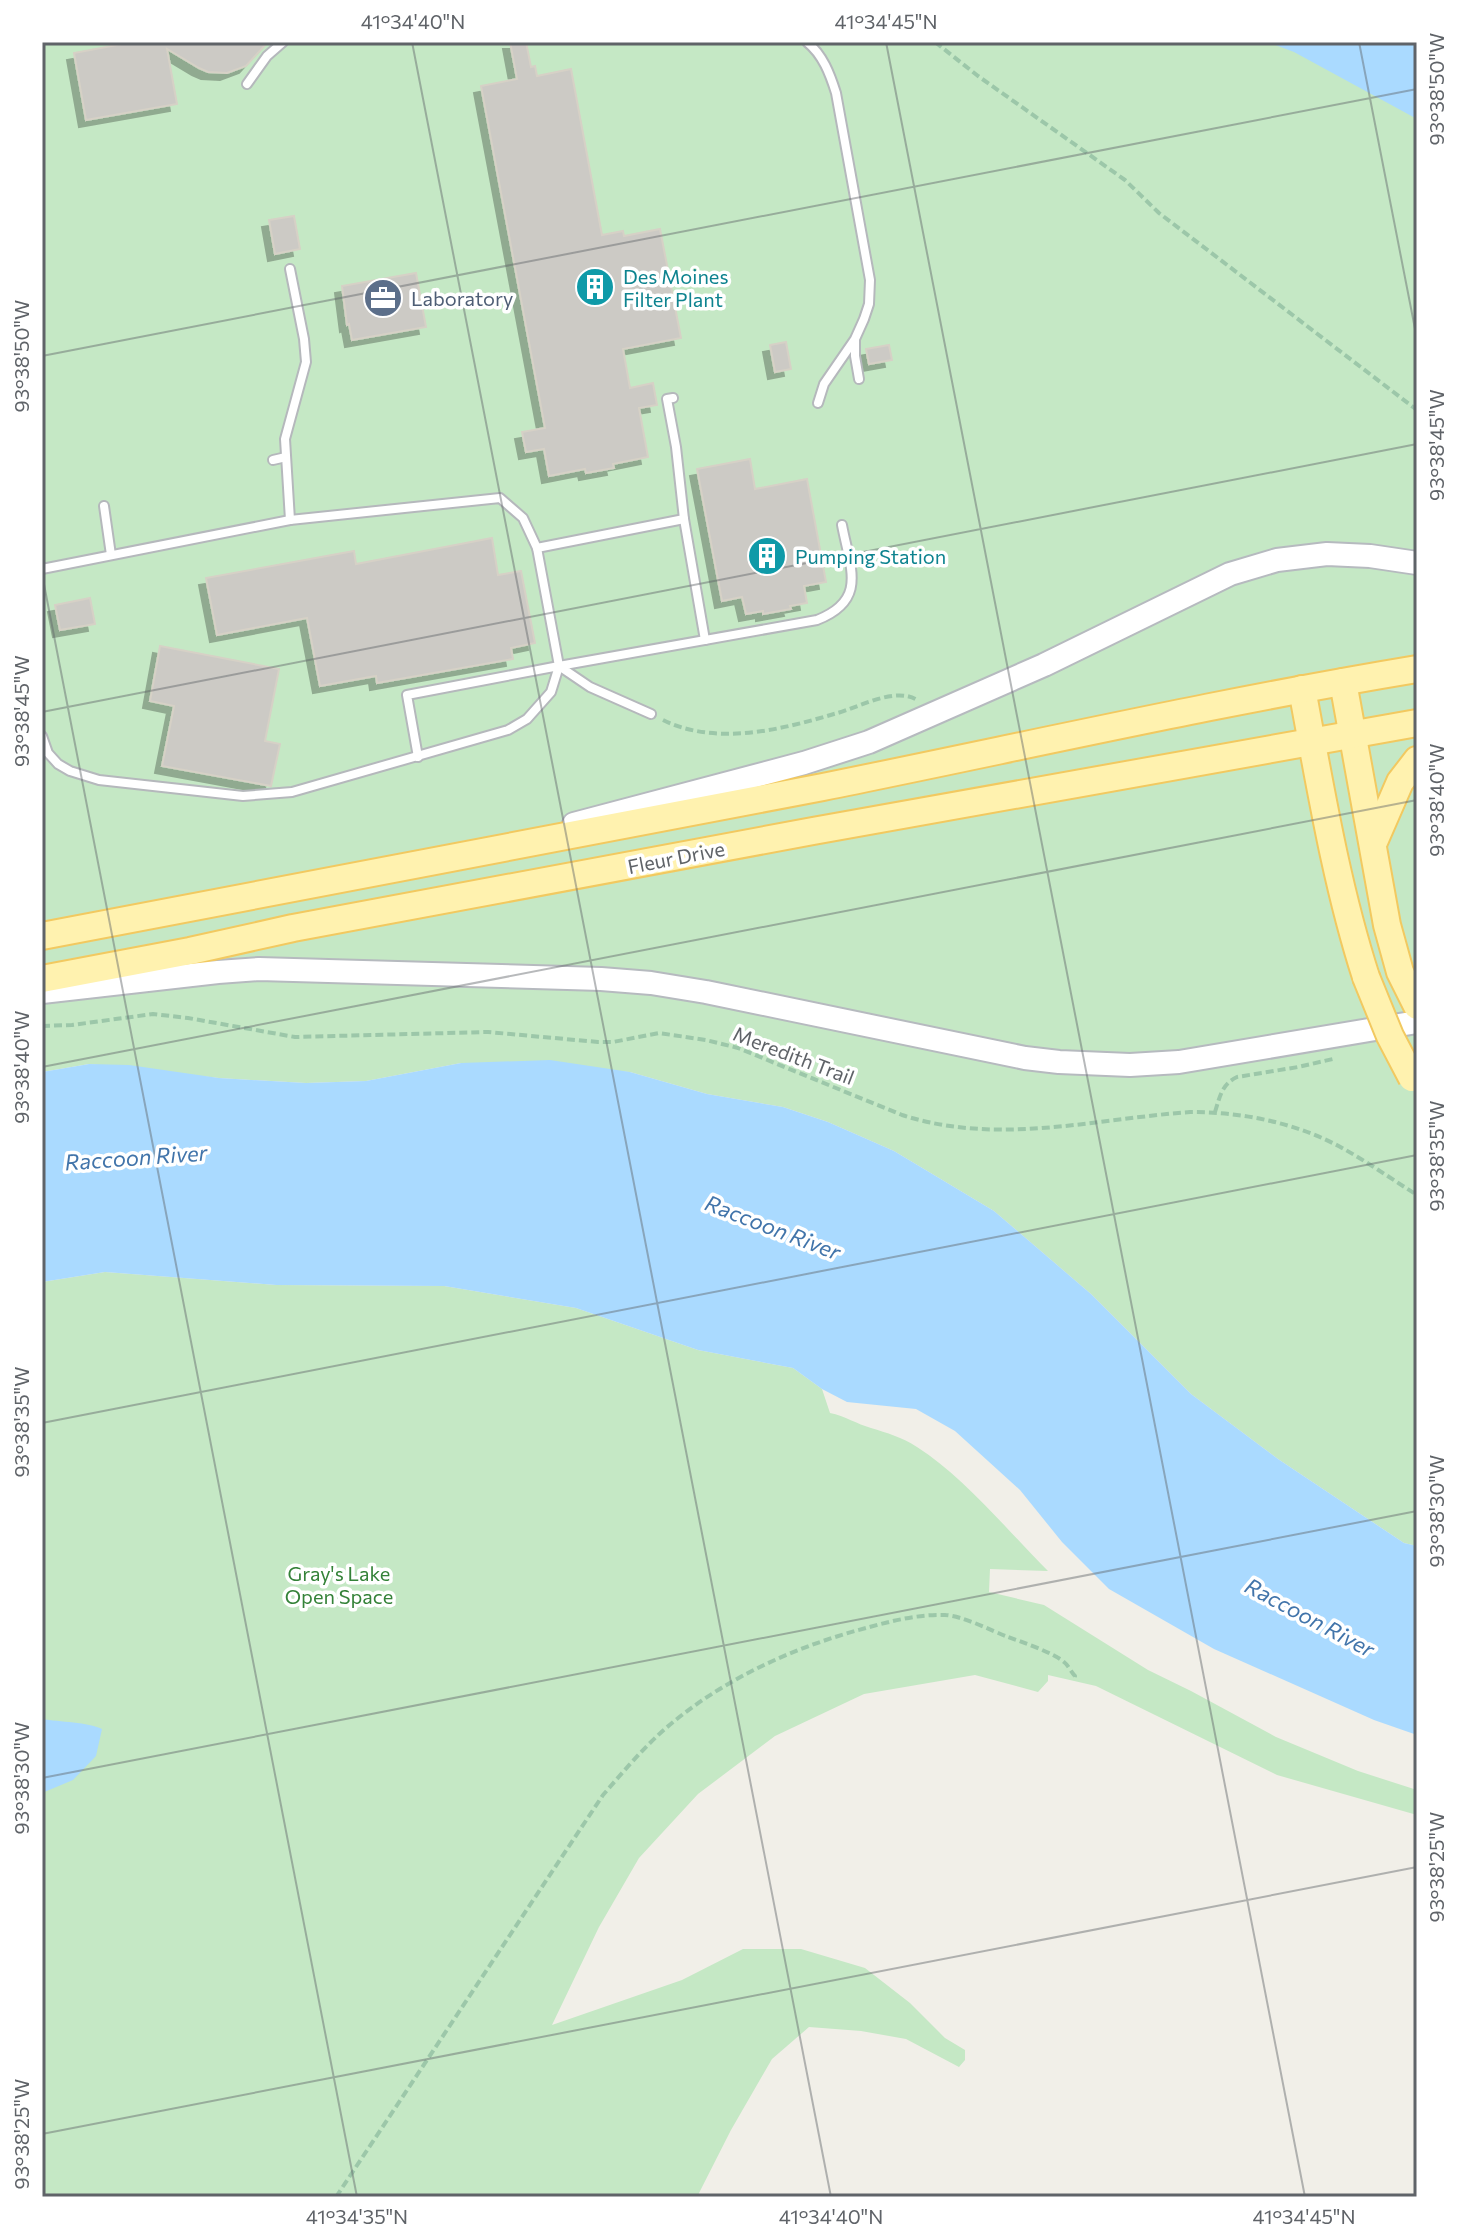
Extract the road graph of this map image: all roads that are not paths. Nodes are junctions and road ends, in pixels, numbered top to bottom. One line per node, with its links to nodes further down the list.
1 (283, 42): 3 (lane)
2 (807, 42): 5 (lane)
3 (247, 84)
4 (290, 269): 9 (lane)
5 (855, 339): 6 (lane); 8 (lane)
6 (859, 379)
7 (673, 398): 12 (lane)
8 (818, 403)
9 (286, 457): 10 (lane); 13 (lane)
10 (273, 460)
11 (104, 506): 16 (lane)
12 (684, 519): 15 (lane); 19 (lane)
13 (290, 520): 15 (lane); 16 (lane)
14 (842, 525): 19 (lane)
15 (537, 548): 20 (lane)
16 (111, 555): 18 (lane)
17 (1417, 563): 32 (main road)
18 (42, 569)
19 (705, 640): 20 (lane)
20 (559, 666): 24 (lane); 29 (lane); 29 (lane)
21 (1417, 669): 22 (main road, Fleur Drive)
22 (1343, 682): 23 (main road, Fleur Drive); 26 (main road)
23 (1302, 689): 28 (main road); 32 (main road, Fleur Drive)
24 (651, 714)
25 (1417, 723): 26 (main road, Fleur Drive)
26 (1353, 733): 28 (main road, Fleur Drive); 31 (main road)
27 (42, 736): 29 (lane)
28 (1312, 741): 34 (main road, Fleur Drive); 38 (main road, bridge)
29 (418, 757)
30 (1417, 760): 31 (main road)
31 (1373, 844): 36 (main road)
32 (442, 859): 33 (main road, Fleur Drive)
33 (42, 936)
34 (42, 979)
35 (42, 992): 37 (main road)
36 (1417, 1006)
37 (1417, 1022)
38 (1414, 1082)

